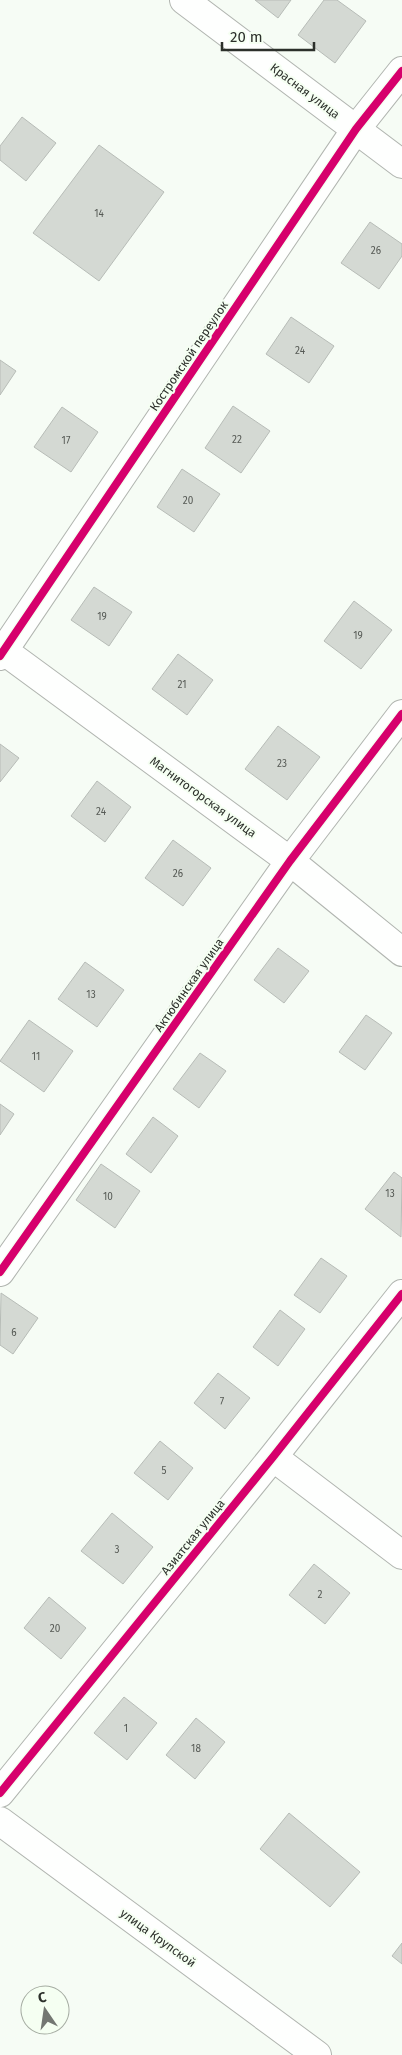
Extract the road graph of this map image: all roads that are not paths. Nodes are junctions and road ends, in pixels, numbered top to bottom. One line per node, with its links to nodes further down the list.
1 (184, 0): 3 (street, Красная улица)
2 (402, 71): 3 (street, Костромской переулок)
3 (356, 129): 4 (street, Красная улица); 5 (street, Костромской переулок)
4 (402, 164)
5 (1, 652): 7 (street, Магнитогорская улица)
6 (402, 714): 7 (street, Актюбинская улица)
7 (290, 861): 8 (street, Магнитогорская улица); 9 (street, Актюбинская улица)
8 (402, 952)
9 (0, 1272)
10 (402, 1294): 11 (street, Азиатская улица)
11 (273, 1457): 12 (street); 13 (street, Азиатская улица)
12 (402, 1555)
13 (0, 1793)
14 (0, 1821): 15 (street, улица Крупской)
15 (317, 2055)

